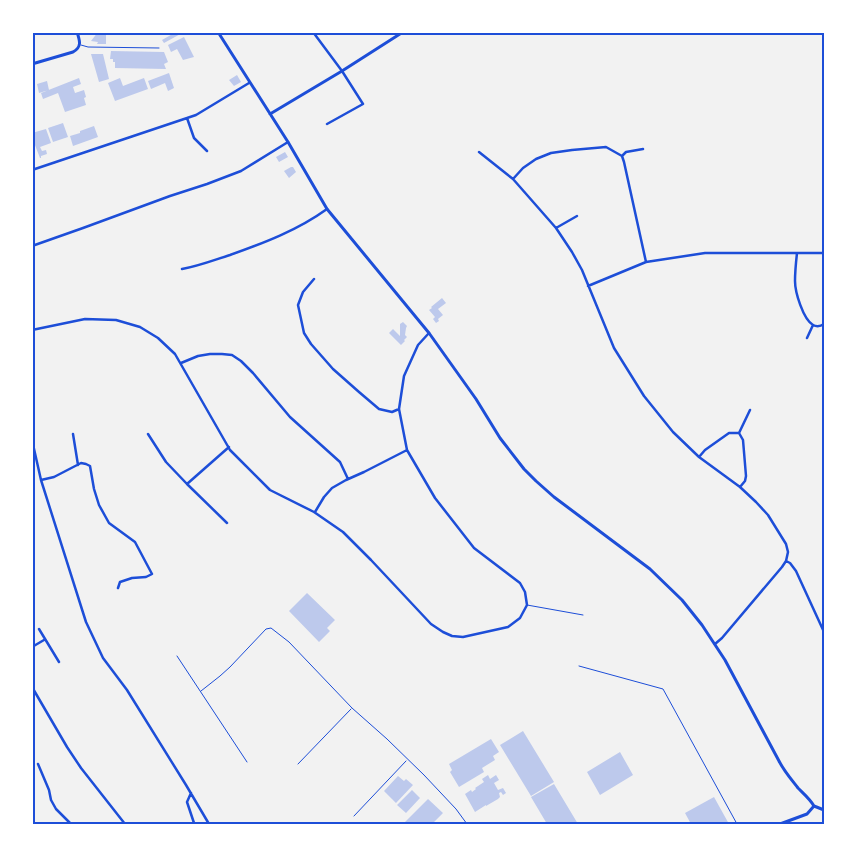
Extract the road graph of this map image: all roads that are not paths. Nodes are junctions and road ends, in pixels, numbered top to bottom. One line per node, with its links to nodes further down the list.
1 (77, 32): 5 (street)
2 (218, 32): 9 (street)
3 (313, 32): 8 (street)
4 (403, 32): 8 (street)
5 (80, 45): 6 (lane); 7 (street)
6 (159, 48)
7 (32, 64)
8 (342, 71): 10 (street); 12 (street)
9 (249, 83): 10 (street); 11 (street)
10 (270, 114): 13 (street)
11 (187, 118): 15 (street); 18 (street)
12 (327, 124)
13 (288, 142): 20 (street); 23 (street)
14 (643, 150): 17 (street)
15 (207, 151)
16 (479, 152): 19 (street)
17 (622, 156): 19 (street); 26 (street)
18 (32, 170)
19 (513, 179): 22 (street)
20 (327, 209): 27 (street); 33 (street)
21 (577, 216): 22 (street)
22 (556, 228): 29 (street)
23 (32, 246)
24 (797, 253): 25 (street); 26 (street); 31 (street)
25 (824, 253)
26 (646, 262): 29 (street)
27 (182, 269)
28 (314, 278): 36 (street)
29 (588, 286): 44 (street)
30 (824, 324): 31 (street)
31 (814, 325): 34 (street)
32 (32, 330): 35 (street)
33 (429, 333): 36 (street); 59 (street)
34 (806, 338)
35 (181, 363): 42 (street); 46 (street)
36 (399, 410): 43 (street)
37 (750, 410): 38 (street)
38 (739, 433): 44 (street); 49 (street)
39 (72, 434): 45 (street)
40 (148, 434): 48 (street)
41 (32, 440): 47 (street)
42 (229, 447): 48 (street); 50 (street)
43 (407, 450): 46 (street); 54 (street)
44 (699, 457): 49 (street)
45 (78, 465): 47 (street); 53 (street)
46 (348, 479): 50 (street)
47 (41, 480): 71 (street)
48 (187, 484): 51 (street)
49 (740, 487): 52 (street)
50 (314, 512): 54 (street)
51 (227, 523)
52 (786, 561): 57 (street); 59 (street)
53 (118, 588)
54 (527, 605): 55 (lane)
55 (583, 615)
56 (39, 629): 58 (street)
57 (824, 632)
58 (45, 640): 60 (street); 62 (street)
59 (715, 644): 72 (street)
60 (32, 647)
61 (177, 656): 65 (lane)
62 (59, 662)
63 (579, 666): 80 (lane)
64 (32, 687): 77 (street)
65 (201, 691): 66 (lane); 68 (lane)
66 (352, 708): 67 (lane); 70 (lane)
67 (407, 760): 74 (lane); 79 (lane)
68 (247, 762)
69 (38, 764): 76 (street)
70 (298, 764)
71 (191, 793): 75 (street); 78 (street)
72 (814, 806): 73 (street); 81 (street)
73 (824, 810)
74 (354, 816)
75 (194, 823)
76 (71, 824)
77 (125, 824)
78 (208, 824)
79 (467, 824)
80 (737, 824)
81 (780, 824)

